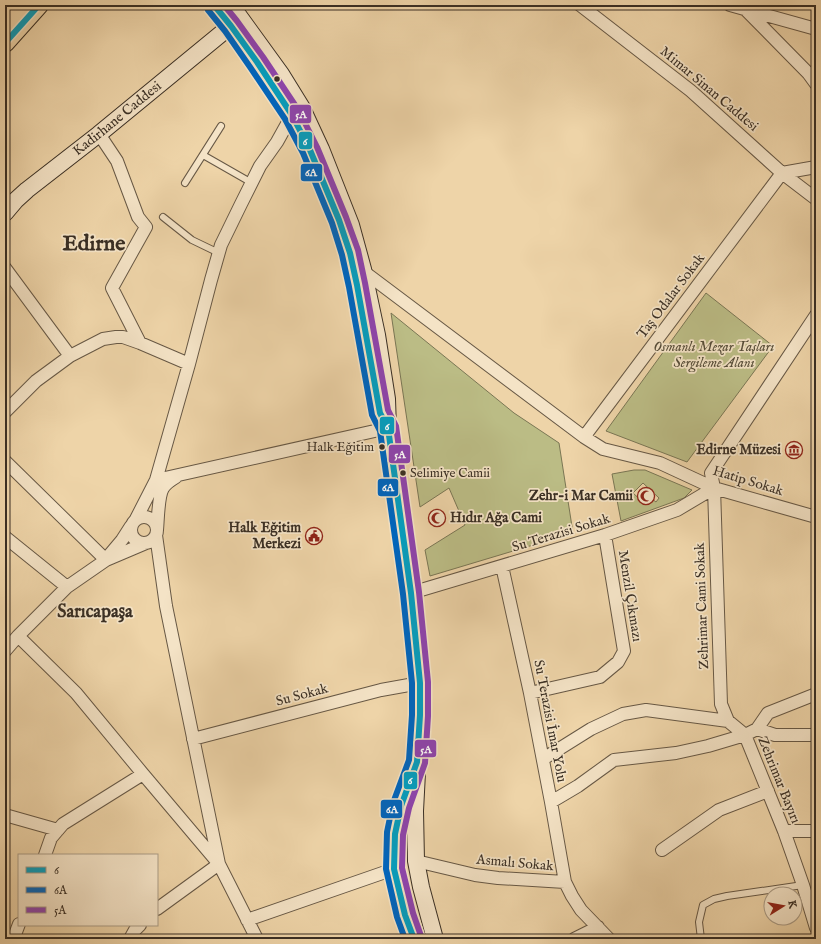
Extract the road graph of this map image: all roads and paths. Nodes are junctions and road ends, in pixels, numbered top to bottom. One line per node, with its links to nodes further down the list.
1 (18, 5): 8 (main road)
2 (39, 5): 11 (main road)
3 (214, 5): 9 (main road)
4 (231, 5): 9 (main road)
5 (580, 5): 18 (street, Mimar Sinan Caddesi)
6 (730, 5): 7 (street)
7 (746, 7): 10 (street); 12 (street)
8 (5, 19)
9 (236, 22): 13 (main road); 15 (main road, Kadirhane Caddesi)
10 (816, 29)
11 (5, 43)
12 (816, 84)
13 (297, 112): 20 (street); 27 (main road); 33 (main road)
14 (221, 126): 16 (lane)
15 (99, 134): 21 (main road, Kadirhane Caddesi); 29 (street)
16 (203, 155): 19 (lane); 20 (lane)
17 (816, 167): 18 (street)
18 (782, 173): 22 (street, Mimar Sinan Caddesi); 34 (street, Taş Odalar Sokak)
19 (185, 183)
20 (252, 183): 25 (street)
21 (11, 199): 23 (main road, Kadirhane Caddesi)
22 (816, 199)
23 (5, 213)
24 (163, 217): 25 (lane)
25 (219, 253): 31 (street)
26 (5, 268): 30 (street)
27 (363, 271): 33 (main road); 34 (street, Hatip Sokak)
28 (816, 315): 38 (street, Zehrimar Cami Sokak)
29 (140, 343): 30 (street); 31 (street)
30 (70, 356): 32 (street)
31 (189, 364): 37 (street)
32 (5, 412)
33 (388, 428): 36 (street); 48 (main road)
34 (584, 437): 38 (street, Hatip Sokak)
35 (5, 461): 45 (street)
36 (180, 475): 37 (street); 41 (street)
37 (156, 480): 40 (street)
38 (714, 488): 39 (street, Hatip Sokak); 42 (street, Su Terazisi Sokak); 53 (street, Zehrimar Cami Sokak)
39 (816, 517)
40 (134, 523): 41 (street); 44 (street); 45 (street)
41 (157, 533): 44 (street); 57 (street)
42 (605, 535): 46 (street, Su Terazisi Sokak); 51 (street, Menzil Çıkmazı)
43 (5, 537): 47 (street)
44 (146, 543): 45 (street)
45 (106, 560): 47 (street)
46 (502, 566): 48 (street, Su Terazisi Sokak); 51 (street, Su Terazisi İmar Yolu)
47 (67, 587): 49 (street)
48 (411, 593): 50 (main road)
49 (10, 642): 60 (street)
50 (420, 683): 57 (street, Su Sokak); 59 (main road)
51 (530, 693): 58 (street, Su Terazisi İmar Yolu)
52 (816, 694): 54 (street)
53 (728, 721): 55 (street); 58 (street)
54 (757, 729): 55 (street); 56 (street)
55 (745, 735): 61 (street, Zehrimar Bayırı); 62 (street)
56 (816, 736)
57 (193, 739): 70 (street)
58 (543, 759): 62 (street, Su Terazisi İmar Yolu)
59 (418, 762): 69 (main road); 71 (main road)
60 (143, 774): 64 (street); 70 (street)
61 (768, 791): 65 (street, Zehrimar Bayırı); 67 (street)
62 (552, 802): 72 (street, Su Terazisi İmar Yolu)
63 (5, 815): 64 (street)
64 (58, 830): 68 (street)
65 (784, 831): 66 (street); 73 (street, Zehrimar Bayırı)
66 (816, 831)
67 (662, 850)
68 (45, 854)
69 (416, 861): 72 (street, Asmalı Sokak); 84 (main road)
70 (219, 864): 74 (street); 75 (street)
71 (394, 869): 75 (street); 83 (main road)
72 (565, 882): 78 (street, Asmalı Sokak)
73 (803, 885): 79 (street, Zehrimar Bayırı); 87 (lane)
74 (158, 908)
75 (247, 920): 82 (street)
76 (18, 926): 80 (street)
77 (139, 926): 81 (street)
78 (598, 927): 85 (street); 86 (street, Asmalı Sokak)
79 (816, 928)
80 (15, 939)
81 (130, 939)
82 (257, 939)
83 (414, 939)
84 (435, 939)
85 (574, 939)
86 (609, 939)
87 (701, 939)

